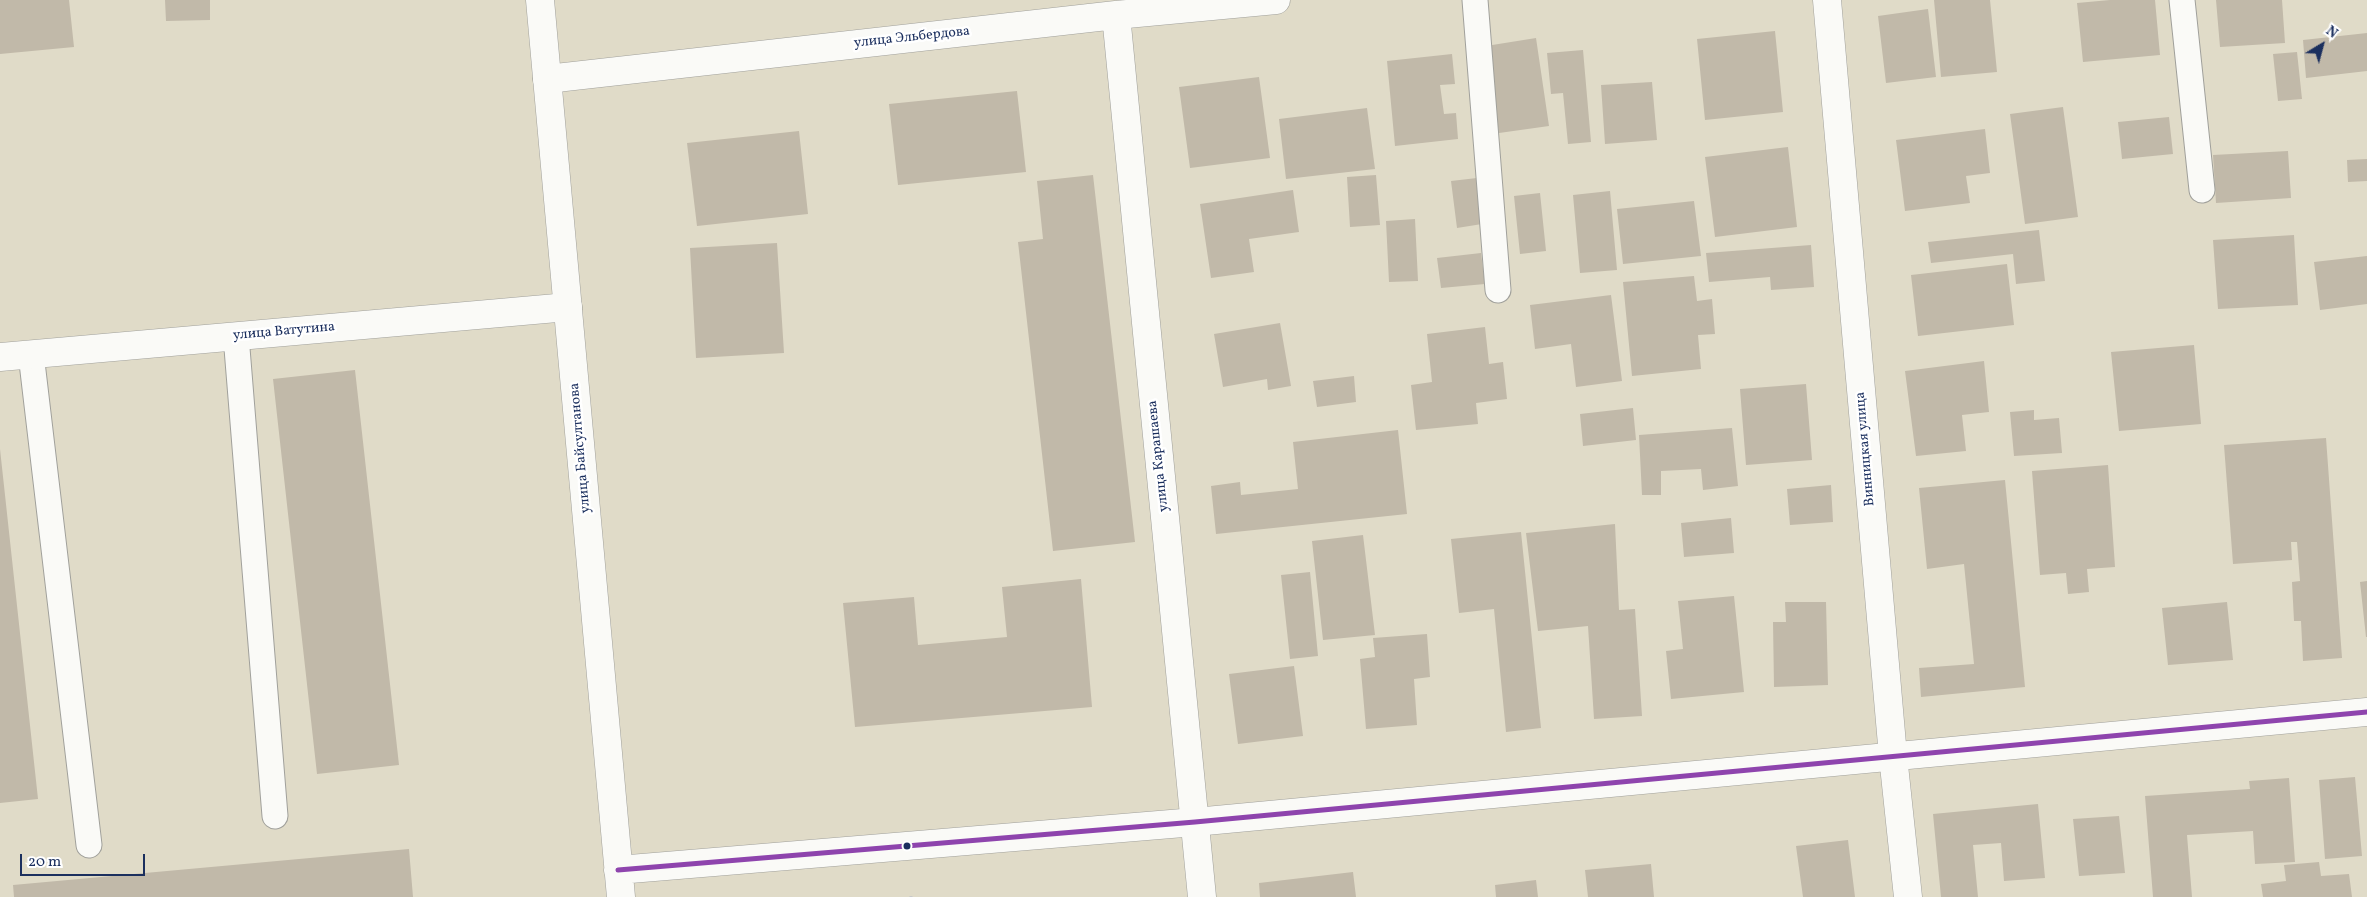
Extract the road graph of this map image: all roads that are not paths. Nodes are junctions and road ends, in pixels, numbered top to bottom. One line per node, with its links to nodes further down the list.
1 (540, 0): 8 (street, улица Байсултанова)
2 (1276, 0): 6 (street, улица Эльбердова)
3 (1475, 0): 10 (lane)
4 (1827, 0): 16 (street, Винницкая улица)
5 (2182, 0): 9 (lane)
6 (1182, 4): 7 (street, улица Эльбердова)
7 (1116, 16): 8 (street, улица Эльбердова); 18 (street, улица Карашаева)
8 (547, 79): 11 (street, улица Байсултанова)
9 (2202, 190)
10 (1498, 290)
11 (568, 307): 12 (street, улица Ватутина); 20 (street, улица Байсултанова)
12 (236, 336): 13 (street, улица Ватутина); 17 (lane)
13 (32, 354): 14 (street, улица Ватутина); 19 (lane)
14 (0, 357)
15 (2367, 712): 16 (street)
16 (1893, 756): 18 (street); 23 (street, Винницкая улица)
17 (275, 816)
18 (1195, 822): 20 (street); 22 (street, улица Карашаева)
19 (89, 845)
20 (618, 870): 21 (street, улица Байсултанова)
21 (621, 897)
22 (1202, 897)
23 (1908, 897)

